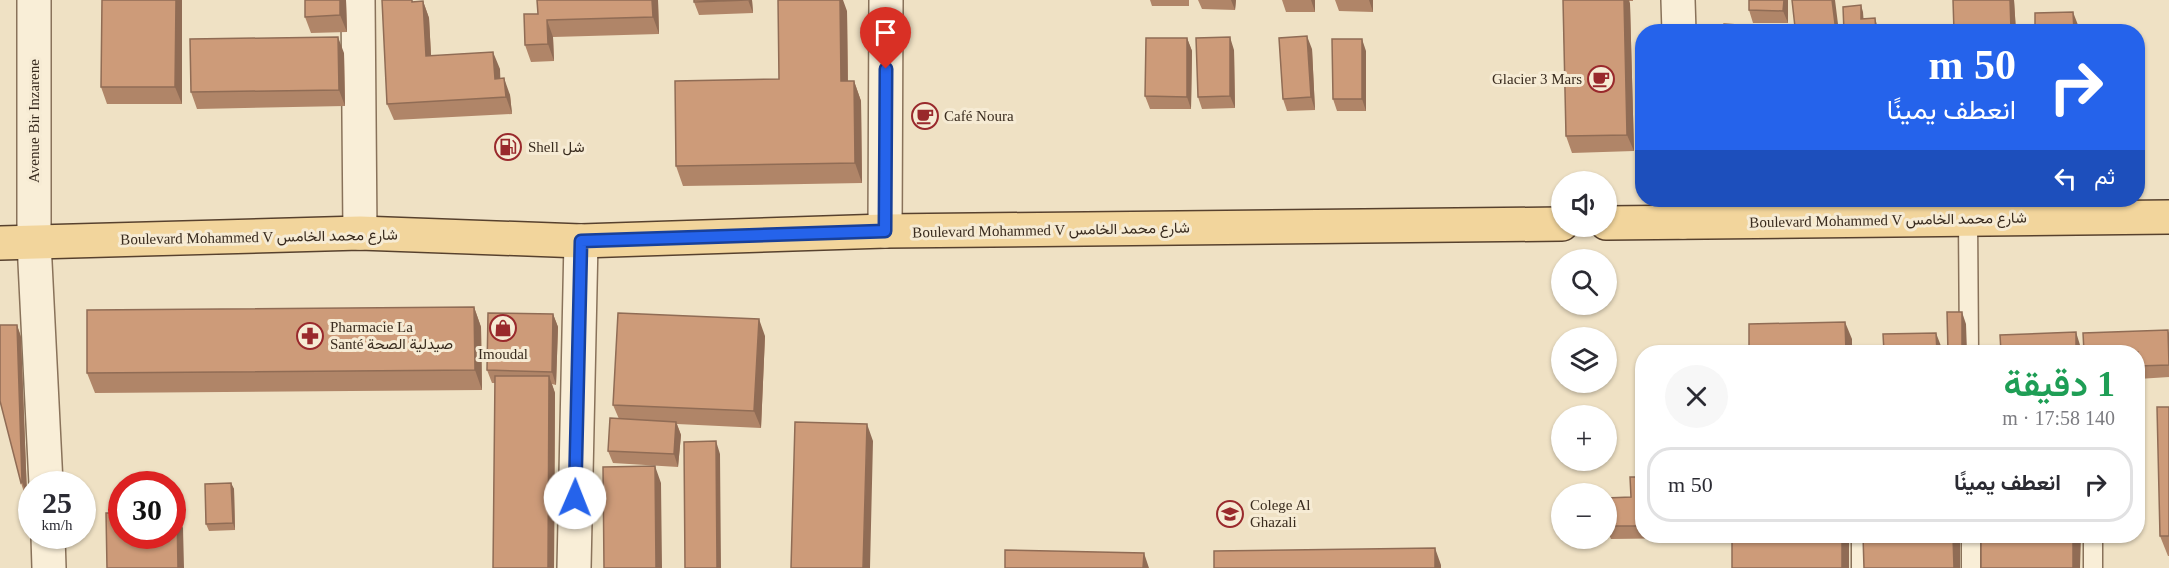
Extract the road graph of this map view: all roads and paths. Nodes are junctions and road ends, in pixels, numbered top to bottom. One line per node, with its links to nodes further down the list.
1 (34, 0): 14 (street, Avenue Bir Inzarene)
2 (358, 0): 12 (street)
3 (886, 0): 11 (street)
4 (1678, 0): 5 (street)
5 (1678, 24)
6 (1683, 211): 8 (main road, Boulevard Mohammed V شارع محمد الخامس); 9 (main road, Boulevard Mohammed V شارع محمد الخامس)
7 (2169, 217): 8 (main road, Boulevard Mohammed V شارع محمد الخامس)
8 (1968, 219): 16 (lane)
9 (1617, 221)
10 (1551, 224): 11 (main road, Boulevard Mohammed V شارع محمد الخامس)
11 (885, 231): 13 (main road, Boulevard Mohammed V شارع محمد الخامس)
12 (360, 233): 13 (main road, Boulevard Mohammed V شارع محمد الخامس); 14 (main road, Boulevard Mohammed V شارع محمد الخامس)
13 (581, 241): 23 (street)
14 (34, 242): 15 (main road, Boulevard Mohammed V شارع محمد الخامس); 17 (street, Avenue Bir Inzarene)
15 (0, 243)
16 (1969, 345)
17 (45, 471)
18 (1861, 543): 24 (lane)
19 (1971, 543): 25 (lane)
20 (2093, 543): 26 (lane)
21 (48, 549): 22 (street)
22 (49, 568)
23 (574, 568)
24 (1861, 568)
25 (1971, 568)
26 (2093, 568)

